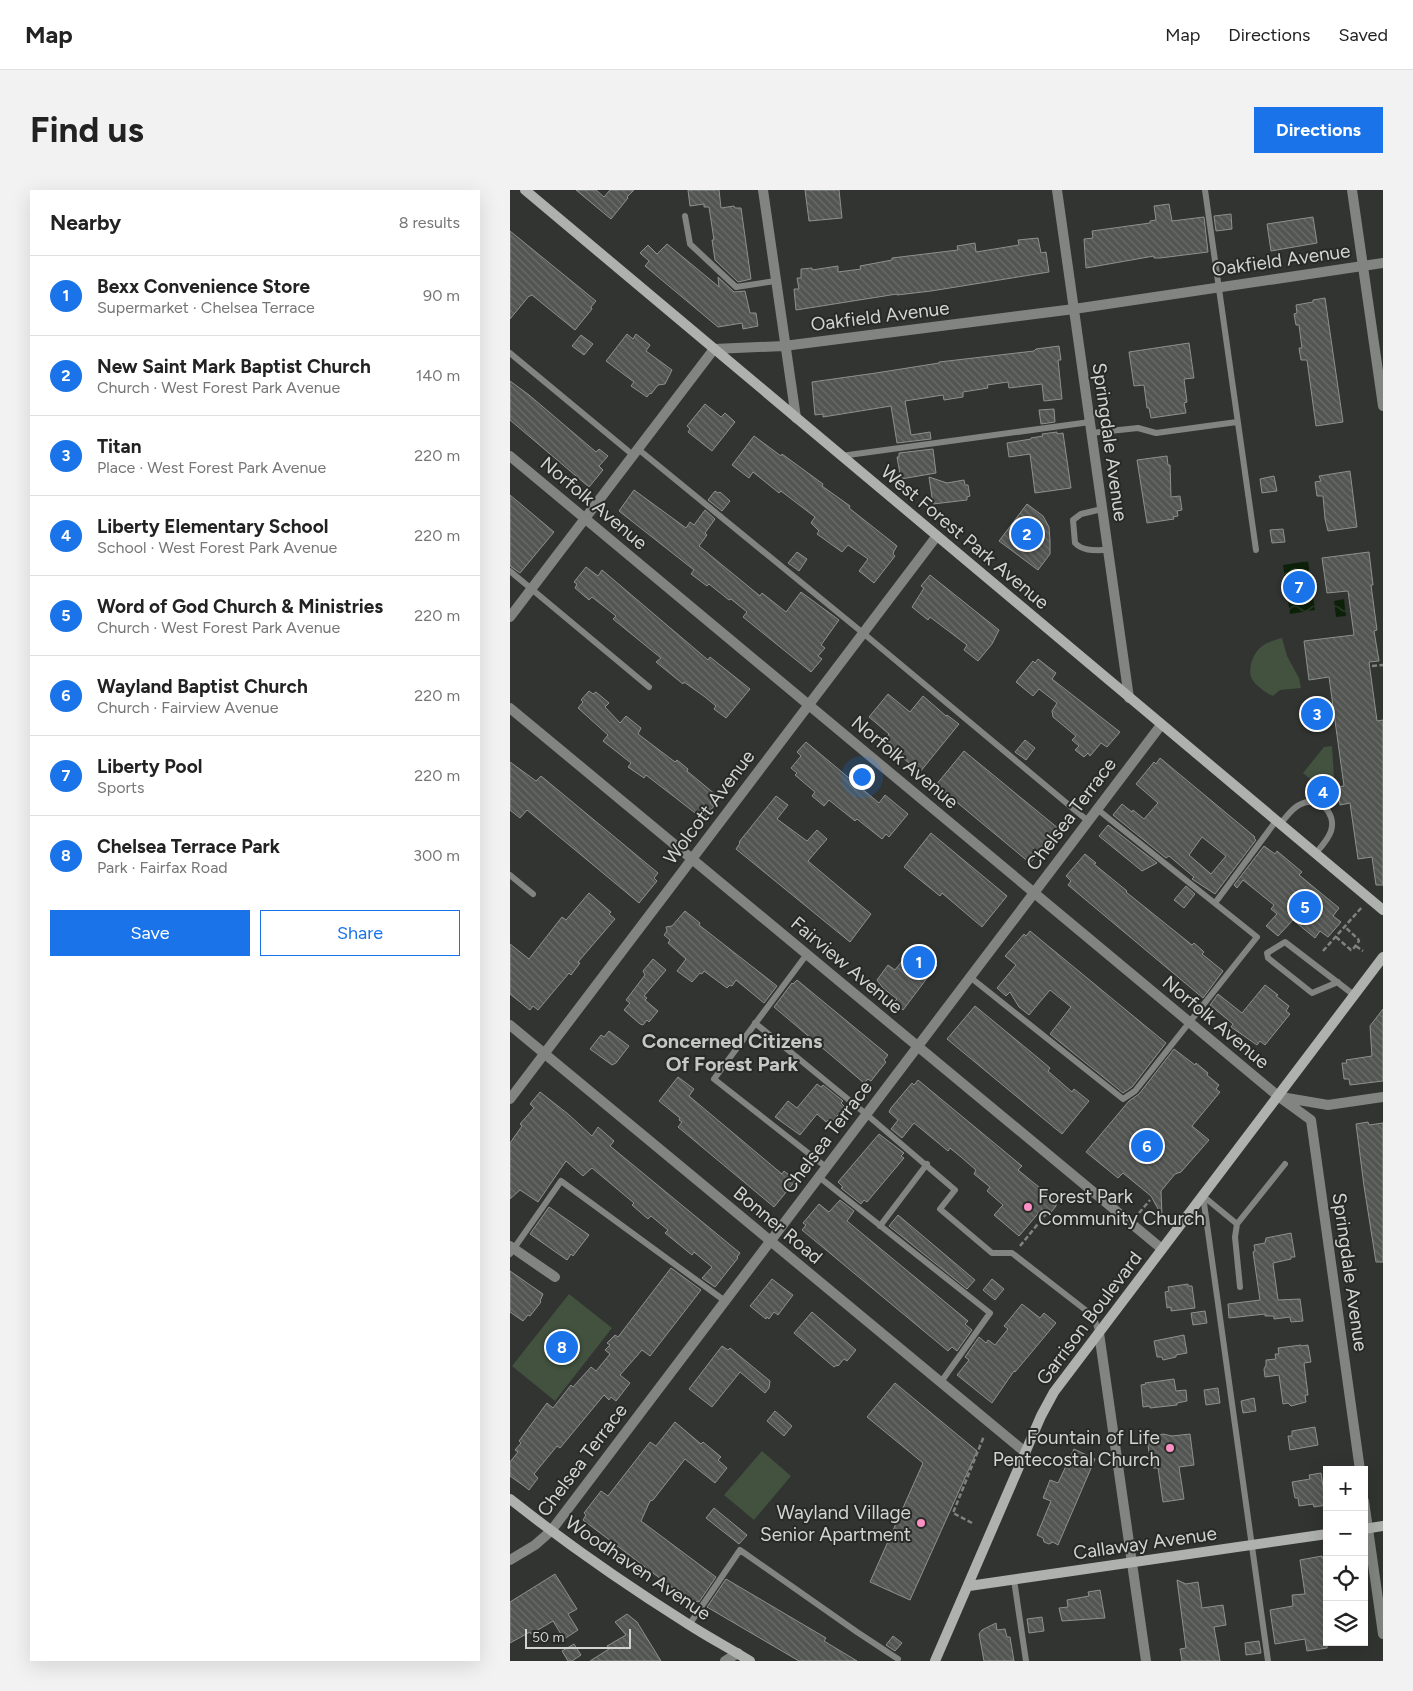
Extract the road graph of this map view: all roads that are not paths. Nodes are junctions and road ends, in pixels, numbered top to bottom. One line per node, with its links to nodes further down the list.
1 (525, 190): 13 (main road, West Forest Park Avenue)
2 (763, 190): 9 (street)
3 (1057, 190): 11 (street, Springdale Avenue)
4 (1205, 190): 10 (lane)
5 (1352, 190): 8 (street)
6 (685, 216): 9 (lane)
7 (1383, 263): 8 (street, Oakfield Avenue)
8 (1362, 266): 10 (street, Oakfield Avenue); 15 (street)
9 (775, 281): 12 (street)
10 (1218, 287): 11 (street, Oakfield Avenue); 18 (lane)
11 (1074, 309): 12 (street, Oakfield Avenue); 17 (street, Springdale Avenue)
12 (784, 346): 13 (street, Oakfield Avenue); 16 (street)
13 (714, 349): 16 (main road, West Forest Park Avenue); 20 (street)
14 (510, 353): 20 (lane)
15 (1383, 406)
16 (796, 418): 22 (main road, West Forest Park Avenue)
17 (1090, 422): 19 (street, Springdale Avenue); 22 (lane)
18 (1237, 422): 19 (lane); 27 (lane)
19 (1092, 433): 23 (street, Springdale Avenue)
20 (635, 452): 24 (street); 31 (lane)
21 (510, 456): 24 (street, Norfolk Avenue)
22 (841, 456): 25 (main road, West Forest Park Avenue)
23 (1102, 508): 26 (street, Springdale Avenue); 26 (lane)
24 (585, 518): 29 (street); 34 (street, Norfolk Avenue)
25 (936, 537): 31 (street, Wolcott Avenue); 33 (main road, West Forest Park Avenue)
26 (1108, 550): 33 (street, Springdale Avenue)
27 (1256, 550)
28 (510, 571): 29 (lane)
29 (531, 589): 30 (street); 32 (lane)
30 (510, 617)
31 (863, 633): 34 (street, Wolcott Avenue); 38 (lane)
32 (649, 686)
33 (1129, 698): 36 (main road, West Forest Park Avenue)
34 (809, 705): 41 (street, Wolcott Avenue); 43 (street, Norfolk Avenue)
35 (510, 708): 41 (street, Fairview Avenue)
36 (1161, 724): 37 (street, Chelsea Terrace); 39 (main road, West Forest Park Avenue)
37 (1097, 809): 38 (street, Chelsea Terrace); 45 (lane)
38 (1088, 821): 43 (street, Chelsea Terrace)
39 (1278, 822): 40 (main road, West Forest Park Avenue); 40 (lane); 45 (lane)
40 (1315, 854): 46 (main road, West Forest Park Avenue)
41 (692, 859): 47 (street, Fairview Avenue); 56 (street, Wolcott Avenue)
42 (510, 875): 44 (lane)
43 (1034, 893): 49 (street, Chelsea Terrace); 52 (street, Norfolk Avenue)
44 (533, 894)
45 (1215, 903): 52 (lane)
46 (1383, 910)
47 (806, 954): 53 (lane); 55 (street, Fairview Avenue)
48 (1383, 957): 51 (main road, Garrison Boulevard)
49 (970, 977): 52 (lane); 55 (street, Chelsea Terrace)
50 (1338, 982): 50 (lane); 51 (lane)
51 (1354, 995): 57 (main road, Garrison Boulevard)
52 (1190, 1022): 57 (street, Norfolk Avenue)
53 (755, 1024): 60 (lane); 63 (lane)
54 (510, 1025): 56 (street, Bonner Road)
55 (918, 1046): 60 (street, Chelsea Terrace); 70 (street, Fairview Avenue)
56 (544, 1054): 59 (street, Wolcott Avenue); 68 (street, Bonner Road)
57 (1278, 1096): 58 (street); 65 (main road, Garrison Boulevard); 77 (street, Springdale Avenue)
58 (1383, 1097)
59 (510, 1099)
60 (866, 1114): 61 (lane); 63 (street, Chelsea Terrace)
61 (927, 1164): 67 (lane); 74 (lane)
62 (1284, 1164): 66 (lane)
63 (826, 1167): 64 (street, Chelsea Terrace)
64 (818, 1177): 67 (lane); 68 (street, Chelsea Terrace)
65 (1203, 1196): 66 (lane); 70 (main road, Garrison Boulevard); 84 (lane)
66 (1237, 1224): 72 (lane)
67 (880, 1226): 75 (lane)
68 (770, 1241): 73 (street, Chelsea Terrace); 75 (street, Bonner Road)
69 (511, 1249): 71 (street); 73 (lane)
70 (1162, 1249): 74 (main road, Garrison Boulevard)
71 (555, 1277)
72 (1240, 1287)
73 (725, 1301): 81 (street, Chelsea Terrace)
74 (1100, 1332): 76 (main road, Garrison Boulevard); 86 (street)
75 (941, 1382): 76 (street, Bonner Road)
76 (1025, 1452): 88 (main road, Garrison Boulevard)
77 (1359, 1466)
78 (510, 1499): 81 (main road, Woodhaven Avenue)
79 (1383, 1526): 80 (main road)
80 (1368, 1529)
81 (551, 1532): 85 (street, Chelsea Terrace); 89 (main road, Woodhaven Avenue)
82 (1323, 1535): 84 (main road, Callaway Avenue)
83 (1368, 1541): 90 (street)
84 (1251, 1545): 86 (main road, Callaway Avenue); 98 (lane)
85 (510, 1560)
86 (1132, 1563): 87 (main road, Callaway Avenue); 97 (street)
87 (1014, 1580): 88 (main road, Callaway Avenue); 96 (lane)
88 (969, 1586): 95 (main road, Garrison Boulevard)
89 (689, 1625): 91 (main road, Woodhaven Avenue); 92 (lane)
90 (1383, 1634)
91 (738, 1654): 93 (street); 94 (main road, Woodhaven Avenue)
92 (898, 1659)
93 (725, 1661)
94 (750, 1661)
95 (935, 1661)
96 (1026, 1661)
97 (1146, 1661)
98 (1268, 1661)

